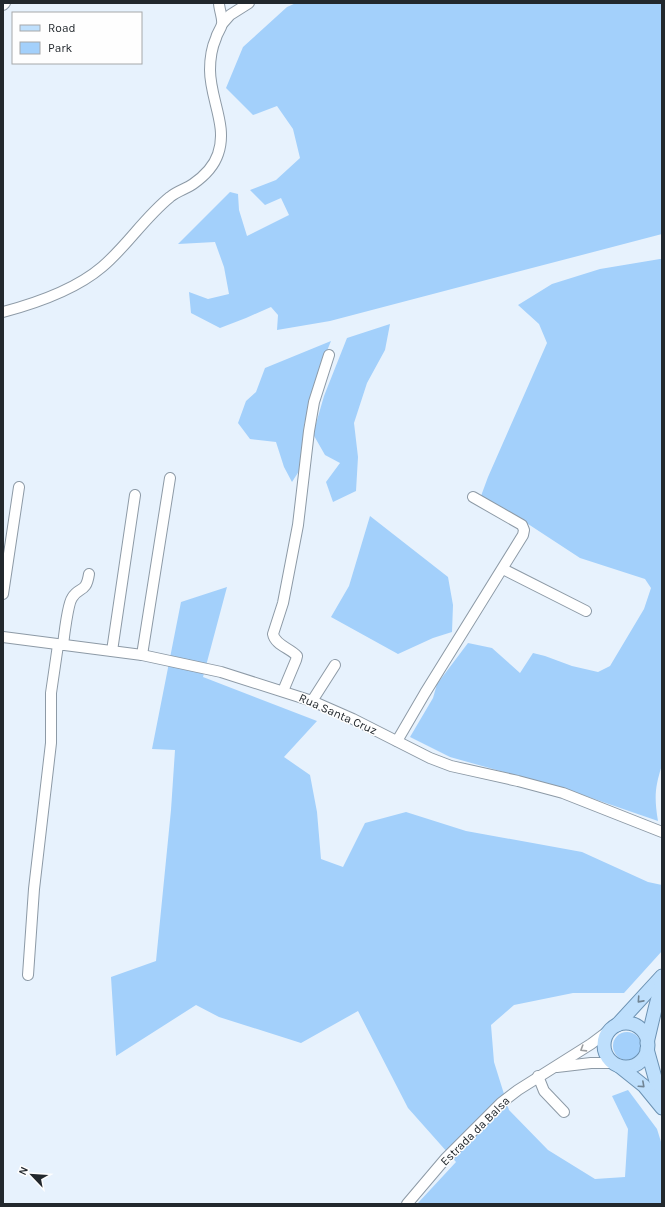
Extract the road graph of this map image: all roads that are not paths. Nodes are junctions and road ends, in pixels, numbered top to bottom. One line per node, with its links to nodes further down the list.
1 (219, 3): 3 (street)
2 (249, 3): 3 (street)
3 (222, 22): 4 (street)
4 (3, 312)
5 (329, 355): 19 (street)
6 (170, 478): 17 (street)
7 (19, 486): 12 (street)
8 (136, 494): 16 (street)
9 (473, 497): 10 (street)
10 (503, 569): 13 (street); 21 (street)
11 (89, 574): 15 (street)
12 (3, 594)
13 (586, 611)
14 (3, 637): 15 (street, Rua Santa Cruz)
15 (61, 645): 16 (street, Rua Santa Cruz); 23 (street)
16 (112, 652): 17 (street, Rua Santa Cruz)
17 (142, 655): 19 (street, Rua Santa Cruz)
18 (335, 665): 20 (street)
19 (283, 691): 20 (street, Rua Santa Cruz)
20 (312, 702): 21 (street, Rua Santa Cruz)
21 (397, 741): 22 (street, Rua Santa Cruz)
22 (662, 832)
23 (28, 975)
24 (662, 976): 26 (main road, one-way to 26)
25 (662, 983): 27 (main road)
26 (614, 1027): 27 (main road); 28 (main road); 29 (street, Estrada da Balsa, one-way to 29)
27 (647, 1046): 28 (main road); 31 (main road)
28 (616, 1065): 29 (street, Estrada da Balsa); 32 (main road, one-way to 32)
29 (553, 1067): 30 (street, Estrada da Balsa)
30 (538, 1076): 33 (street); 34 (street, Estrada da Balsa)
31 (662, 1103)
32 (662, 1108)
33 (564, 1112)
34 (407, 1204)

